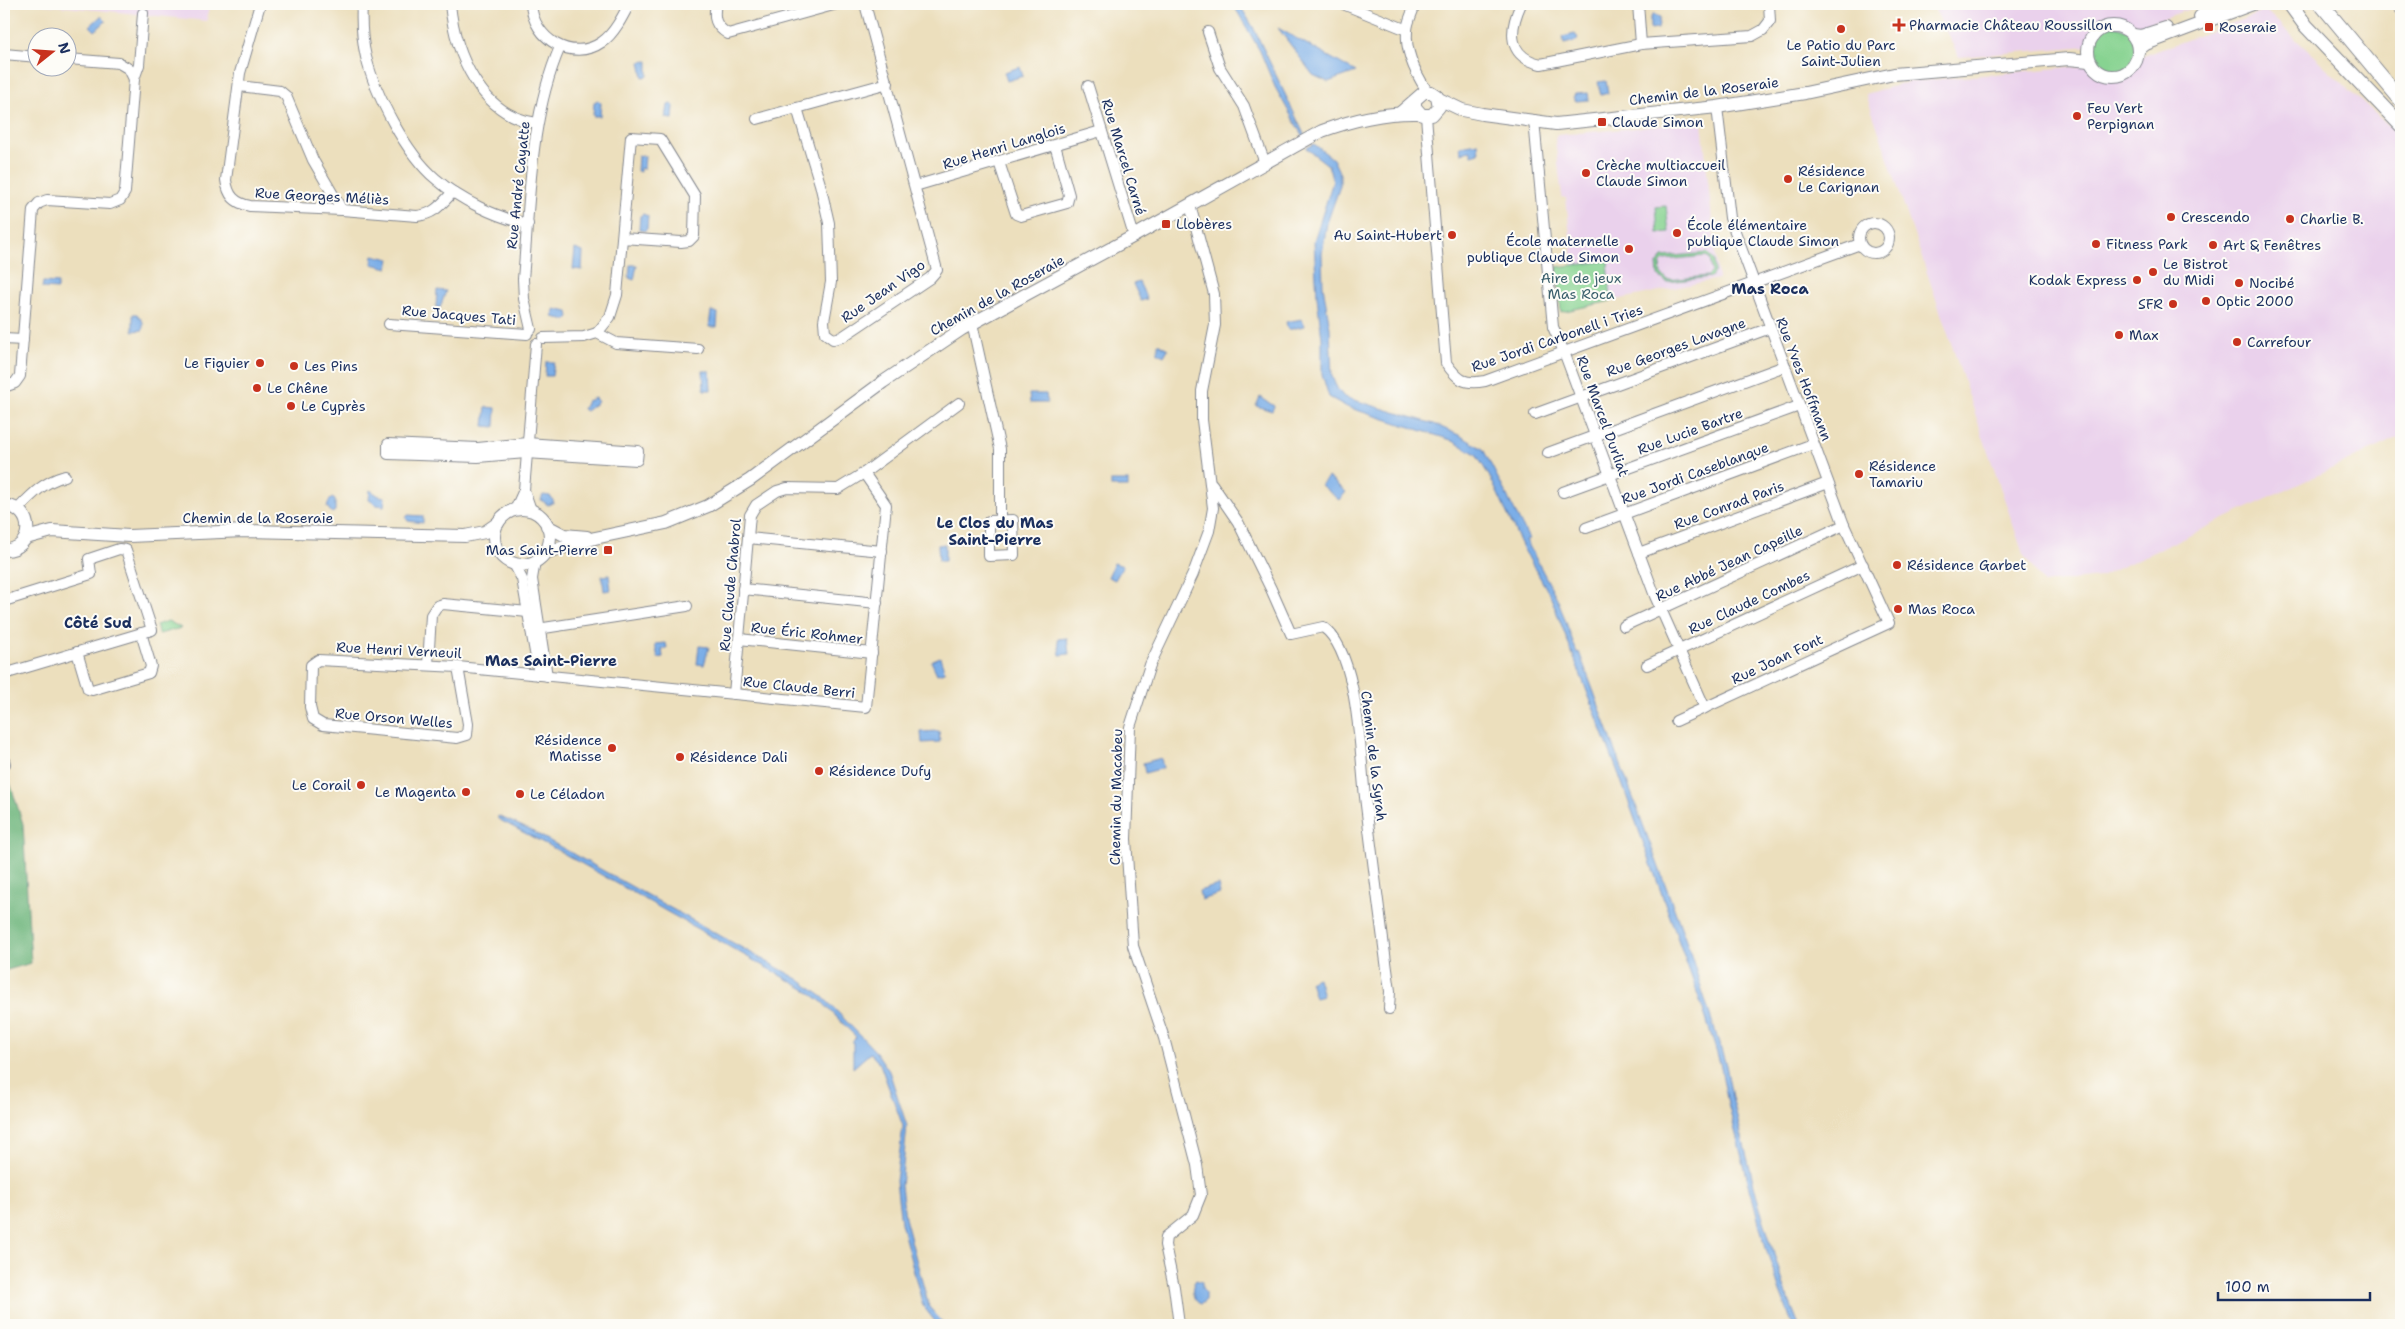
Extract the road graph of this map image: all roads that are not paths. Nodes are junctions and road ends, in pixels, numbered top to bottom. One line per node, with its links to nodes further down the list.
1 (260, 4): 37 (street, Rue Georges Méliès)
2 (362, 4): 55 (street)
3 (450, 4): 48 (street)
4 (531, 4): 28 (street)
5 (629, 4): 28 (street)
6 (716, 4): 7 (street)
7 (837, 4)
8 (865, 4): 36 (street, Rue Jean Vigo)
9 (1344, 4): 23 (street)
10 (1415, 4): 23 (street)
11 (1521, 4): 26 (street)
12 (1638, 4): 26 (street)
13 (1769, 4): 26 (street)
14 (2220, 4): 22 (main road)
15 (2233, 4): 22 (street)
16 (2253, 4): 29 (street)
17 (2276, 4): 20 (main road)
18 (2321, 4): 41 (main road)
19 (2331, 4): 39 (main road)
20 (2291, 7): 49 (main road)
21 (143, 13): 35 (street)
22 (2201, 17): 25 (street)
23 (1406, 30): 40 (street)
24 (1208, 32): 53 (street)
25 (2133, 35): 27 (street); 29 (street)
26 (1641, 44)
27 (2088, 46): 32 (street, Chemin de la Roseraie); 34 (street)
28 (560, 47): 48 (street, Rue André Cayatte)
29 (2138, 50): 34 (street)
30 (4, 54): 31 (street)
31 (28, 56)
32 (2069, 59): 34 (street, Chemin de la Roseraie); 42 (street, Chemin de la Roseraie)
33 (78, 60): 35 (street)
34 (2089, 61)
35 (134, 79): 69 (street)
36 (888, 83): 43 (street); 54 (street, Rue Jean Vigo)
37 (239, 86): 57 (street); 57 (street, Rue Georges Méliès)
38 (1088, 86): 50 (street, Rue Marcel Carné)
39 (2401, 89)
40 (1420, 96): 44 (street); 44 (street); 45 (street, Chemin de la Roseraie)
41 (2401, 100)
42 (1717, 107): 47 (street, Chemin de la Roseraie); 62 (street, Rue Yves Hoffmann)
43 (797, 108): 46 (street); 54 (street, Rue Jean Vigo)
44 (1430, 110): 45 (street, Chemin de la Roseraie); 47 (street, Chemin de la Roseraie); 72 (street, Rue Jordi Carbonell i Tries)
45 (1400, 112): 53 (street, Chemin de la Roseraie)
46 (757, 119)
47 (1534, 120): 72 (street, Rue Marcel Durliat)
48 (537, 123): 58 (street, Rue André Cayatte)
49 (2401, 125)
50 (1101, 131): 51 (street, Rue Henri Langlois); 59 (street, Rue Marcel Carné)
51 (1054, 145): 52 (street, Rue Henri Langlois); 52 (street)
52 (999, 162): 54 (street, Rue Henri Langlois)
53 (1265, 163): 56 (street, Chemin de la Roseraie)
54 (915, 186)
55 (452, 192): 57 (street, Rue Georges Méliès); 58 (street)
56 (1190, 205): 59 (street, Chemin de la Roseraie); 86 (street, Chemin du Macabeu)
57 (342, 210)
58 (528, 224): 66 (street, Rue André Cayatte)
59 (1134, 236): 63 (street, Chemin de la Roseraie)
60 (622, 238): 60 (street); 67 (street)
61 (1860, 244): 62 (street, Rue Jordi Carbonell i Tries)
62 (1753, 281): 65 (street, Rue Yves Hoffmann); 72 (street, Rue Jordi Carbonell i Tries)
63 (972, 323): 95 (street); 103 (street, Chemin de la Roseraie)
64 (389, 324): 66 (street, Rue Jacques Tati)
65 (1770, 328): 73 (street, Rue Yves Hoffmann); 75 (street, Rue Georges Lavagne)
66 (529, 332): 70 (street); 70 (street)
67 (597, 333): 70 (street); 71 (street)
68 (4, 338): 69 (street)
69 (23, 340): 74 (street)
70 (539, 341): 81 (street)
71 (698, 349)
72 (1564, 352): 75 (street, Rue Marcel Durliat)
73 (1785, 366): 77 (street, Rue Yves Hoffmann); 79 (street)
74 (4, 387)
75 (1581, 397): 78 (street, Rue Georges Lavagne); 79 (street, Rue Marcel Durliat)
76 (959, 403): 83 (street, Rue Claude Chabrol)
77 (1798, 406): 80 (street, Rue Yves Hoffmann); 84 (street, Rue Lucie Bartre)
78 (1535, 414)
79 (1595, 436): 82 (street); 84 (street, Rue Marcel Durliat)
80 (1813, 444): 87 (street, Rue Yves Hoffmann); 93 (street, Rue Jordi Caseblanque)
81 (527, 448): 81 (street); 81 (street); 88 (street)
82 (1548, 453)
83 (864, 473): 104 (street, Rue Claude Chabrol); 107 (street, Rue Claude Berri)
84 (1610, 475): 89 (street, Rue Lucie Bartre); 93 (street, Rue Marcel Durliat)
85 (65, 476): 94 (street)
86 (1211, 483): 135 (street, Chemin de la Syrah); 136 (street, Chemin du Macabeu)
87 (1828, 483): 97 (street, Rue Yves Hoffmann); 108 (street, Rue Conrad Paris)
88 (524, 490): 91 (street); 92 (street)
89 (1563, 492)
90 (4, 505): 94 (street, Chemin de la Roseraie)
91 (515, 510): 92 (street); 96 (street)
92 (531, 510): 98 (street)
93 (1624, 513): 99 (street, Rue Jordi Caseblanque); 108 (street, Rue Marcel Durliat)
94 (22, 514): 100 (street, Chemin de la Roseraie); 102 (street)
95 (1000, 521)
96 (498, 523): 101 (street, Chemin de la Roseraie); 105 (street)
97 (1844, 525): 111 (street, Rue Yves Hoffmann); 116 (street, Rue Abbé Jean Capeille)
98 (547, 526): 103 (street, Chemin de la Roseraie); 109 (street)
99 (1586, 528)
100 (52, 531): 101 (street, Chemin de la Roseraie); 102 (street, Chemin de la Roseraie)
101 (465, 536): 105 (street, Chemin de la Roseraie)
102 (26, 538): 106 (street, Chemin de la Roseraie)
103 (595, 538): 109 (street, Chemin de la Roseraie)
104 (748, 538): 107 (street); 112 (street, Rue Claude Chabrol)
105 (497, 549): 110 (street)
106 (4, 550)
107 (882, 551): 114 (street, Rue Claude Berri)
108 (1639, 552): 116 (street, Rue Marcel Durliat)
109 (540, 557): 110 (street); 120 (street)
110 (514, 564): 117 (street)
111 (1863, 565): 118 (street, Rue Yves Hoffmann); 123 (street, Rue Claude Combes)
112 (743, 589): 114 (street); 122 (street, Rue Claude Chabrol)
113 (4, 601): 121 (street)
114 (877, 603): 125 (street, Rue Claude Berri)
115 (687, 606): 120 (street)
116 (1660, 610): 119 (street, Rue Abbé Jean Capeille); 123 (street, Rue Marcel Durliat)
117 (528, 612): 120 (street); 127 (street)
118 (1889, 623): 133 (street, Rue Joan Font)
119 (1624, 626)
120 (535, 629): 131 (street)
121 (141, 633): 124 (street); 124 (street)
122 (739, 639): 125 (street, Rue Éric Rohmer); 132 (street, Rue Claude Chabrol)
123 (1678, 650): 128 (street, Rue Claude Combes); 133 (street, Rue Marcel Durliat)
124 (77, 652): 130 (street)
125 (872, 653): 132 (street, Rue Claude Berri)
126 (318, 660): 127 (street, Rue Henri Verneuil); 129 (street, Rue Orson Welles)
127 (428, 666): 129 (street, Rue Henri Verneuil)
128 (1646, 666)
129 (458, 667): 131 (street, Rue Henri Verneuil)
130 (4, 674)
131 (543, 676): 132 (street, Rue Claude Berri)
132 (734, 694)
133 (1705, 708): 134 (street, Rue Joan Font)
134 (1676, 721)
135 (1389, 1009)
136 (1179, 1325)

